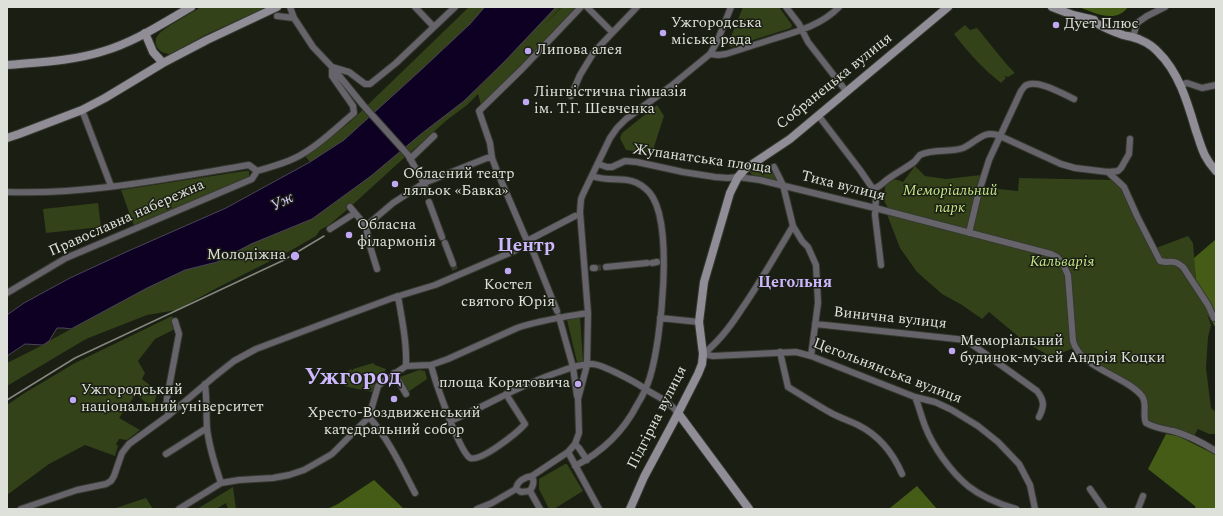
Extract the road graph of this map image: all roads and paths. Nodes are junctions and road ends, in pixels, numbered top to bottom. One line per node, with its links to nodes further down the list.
1 (189, 7): 20 (main road)
2 (277, 7): 23 (main road)
3 (290, 7): 16 (street)
4 (415, 7): 17 (street)
5 (455, 7): 17 (street)
6 (582, 7): 38 (street)
7 (587, 7): 19 (street)
8 (637, 7): 19 (street)
9 (731, 7): 22 (street)
10 (786, 7): 18 (street)
11 (839, 7): 18 (street)
12 (948, 7): 28 (main road, Собранецька вулиця)
13 (1052, 7): 21 (main road)
14 (1165, 7): 21 (street)
15 (277, 16): 16 (street)
16 (294, 18): 25 (street)
17 (434, 27): 25 (street)
18 (802, 29): 22 (street); 28 (street)
19 (612, 32): 29 (street)
20 (145, 33): 23 (main road); 24 (main road)
21 (1133, 37): 26 (main road)
22 (710, 54): 39 (street, Жупанатська площа)
23 (163, 63): 31 (main road)
24 (7, 65)
25 (332, 67): 37 (street); 41 (street, Православна набережна)
26 (1180, 85): 27 (street); 42 (main road)
27 (1216, 85)
28 (846, 92): 32 (main road, Собранецька вулиця)
29 (571, 96)
30 (1074, 99): 34 (street)
31 (82, 110): 35 (main road); 48 (street)
32 (818, 115): 45 (main road, Собранецька вулиця); 49 (street)
33 (434, 136): 37 (street)
34 (1000, 136): 43 (street); 49 (street); 60 (street)
35 (7, 138)
36 (1130, 139): 43 (street)
37 (409, 157): 46 (street)
38 (492, 158): 46 (street); 61 (street)
39 (598, 164): 44 (street, Жупанатська площа); 45 (street, Жупанатська площа)
40 (774, 167): 47 (street, Жупанатська площа)
41 (257, 171): 48 (street, Православна набережна); 67 (street, Православна набережна)
42 (1216, 171)
43 (1108, 172): 72 (street)
44 (592, 176): 69 (street); 71 (street)
45 (738, 176): 47 (street, Жупанатська площа); 74 (main road, Підгірна вулиця)
46 (424, 183): 50 (street); 57 (street)
47 (783, 185): 54 (street, Тиха вулиця); 58 (street)
48 (111, 186): 51 (street, Православна набережна)
49 (873, 189): 54 (street)
50 (426, 191)
51 (7, 192)
52 (429, 202): 63 (street)
53 (350, 207): 55 (street)
54 (875, 208): 60 (street, Тиха вулиця); 64 (street)
55 (355, 213): 57 (street); 59 (street)
56 (574, 216): 61 (street)
57 (366, 226): 66 (street)
58 (793, 226): 75 (street); 77 (street)
59 (330, 229)
60 (969, 233): 97 (street, Тиха вулиця)
61 (527, 241): 68 (street); 70 (street)
62 (652, 263): 65 (street)
63 (453, 264)
64 (881, 265)
65 (606, 267)
66 (377, 269)
67 (7, 293)
68 (400, 296): 81 (street); 84 (street)
69 (588, 313): 70 (street); 80 (street)
70 (558, 314): 79 (street); 82 (street)
71 (660, 318): 74 (street); 85 (street)
72 (1214, 318)
73 (175, 321): 91 (street)
74 (699, 322): 77 (main road, Підгірна вулиця)
75 (815, 324): 78 (street); 93 (street, Винична вулиця)
76 (780, 352): 77 (street, Цегольнянська вулиця); 78 (street, Цегольнянська вулиця); 102 (street)
77 (703, 354): 90 (main road, Підгірна вулиця)
78 (810, 356): 88 (street, Цегольнянська вулиця)
79 (430, 365): 81 (street); 94 (street)
80 (587, 365): 82 (street); 85 (street); 89 (street)
81 (406, 366): 83 (street)
82 (573, 367): 87 (street); 89 (street)
83 (394, 373): 86 (street); 92 (street)
84 (205, 384): 91 (street); 95 (street)
85 (645, 389): 90 (street); 100 (street)
86 (406, 394)
87 (506, 394): 94 (street); 94 (street)
88 (915, 396): 118 (street); 119 (street, Цегольнянська вулиця)
89 (578, 399): 96 (street)
90 (678, 413): 116 (main road, Підгірна вулиця); 117 (main road)
91 (169, 415): 111 (street)
92 (369, 417): 104 (street); 108 (street)
93 (1039, 418)
94 (450, 421)
95 (207, 428): 99 (street); 104 (street)
96 (575, 444): 98 (street); 100 (street)
97 (1216, 451)
98 (568, 452): 101 (street); 103 (street)
99 (166, 454)
100 (587, 460): 101 (street)
101 (576, 466): 115 (street)
102 (902, 474)
103 (532, 476): 105 (street); 107 (street)
104 (221, 483): 112 (street)
105 (516, 488): 107 (street); 110 (street)
106 (1090, 489): 120 (street)
107 (530, 490): 114 (street)
108 (415, 493)
109 (1143, 496): 121 (street)
110 (492, 506): 113 (street)
111 (21, 509)
112 (179, 509)
113 (477, 509)
114 (540, 509)
115 (599, 509)
116 (630, 509)
117 (749, 509)
118 (1016, 509)
119 (1035, 509)
120 (1104, 509)
121 (1138, 509)

